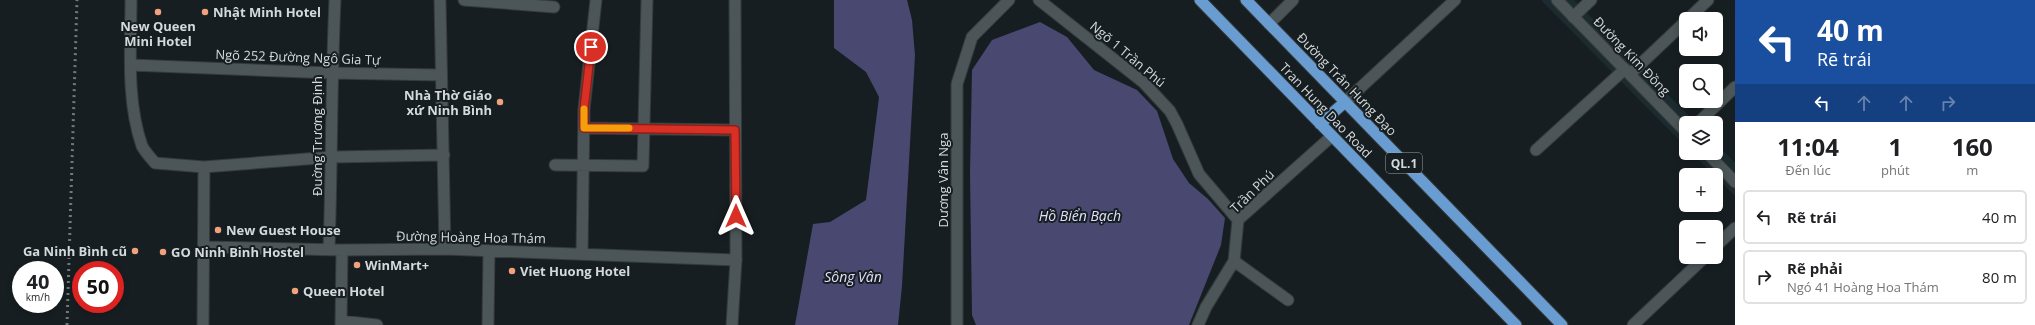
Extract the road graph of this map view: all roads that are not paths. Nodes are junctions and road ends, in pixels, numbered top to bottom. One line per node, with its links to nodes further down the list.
1 (131, 0): 22 (street)
2 (335, 0): 24 (street, Đuờng Trương Định)
3 (440, 0): 25 (street)
4 (464, 0): 17 (street)
5 (596, 0): 31 (street)
6 (646, 0): 32 (street)
7 (735, 0): 33 (street)
8 (1009, 0): 61 (street, Dương Vân Nga)
9 (1039, 0): 43 (street, Ngõ 1 Trần Phú)
10 (1200, 0): 29 (highway, Tran Hung Dao Road / QL.1)
11 (1246, 0): 20 (highway, Đường Trân Hưng Đạo / QL.1)
12 (1294, 0): 20 (street)
13 (1455, 0): 27 (street)
14 (1557, 0): 19 (street, Đường Kim Đồng)
15 (1591, 0): 19 (street)
16 (1708, 0): 18 (street)
17 (554, 7)
18 (1695, 12)
19 (1573, 17): 23 (street, Đường Kim Đồng)
20 (1269, 24): 27 (highway, Đường Trân Hưng Đạo / QL.1)
21 (1679, 27): 23 (street)
22 (131, 65): 24 (street, Ngõ 252 Đường Ngô Gia Tự); 41 (street)
23 (1628, 71): 30 (street, Đường Kim Đồng); 35 (street)
24 (331, 73): 25 (street, Ngõ 252 Đường Ngô Gia Tự); 37 (street, Đuờng Trương Định)
25 (441, 75): 36 (street)
26 (1735, 87): 28 (street)
27 (1345, 102): 29 (highway); 64 (highway, Đường Trân Hưng Đạo / QL.1)
28 (1705, 116)
29 (1320, 124): 34 (highway, Tran Hung Dao Road / QL.1)
30 (1679, 125)
31 (584, 128): 32 (street); 39 (street)
32 (644, 129): 33 (street); 39 (street)
33 (735, 130): 52 (street)
34 (1332, 136): 43 (street, Trần Phú); 63 (highway, Tran Hung Dao Road / QL.1)
35 (1536, 150)
36 (444, 155): 37 (street); 48 (street)
37 (332, 157): 41 (street); 47 (street, Đuờng Trương Định)
38 (1714, 160): 42 (street)
39 (584, 164): 40 (street); 51 (street)
40 (555, 165)
41 (204, 167): 46 (street)
42 (1735, 182)
43 (1238, 220): 53 (street, Trần Phú)
44 (1735, 228): 45 (street)
45 (1723, 239)
46 (205, 247): 47 (street, Đường Hoàng Hoa Thám); 57 (street)
47 (329, 249): 49 (street, Đường Hoàng Hoa Thám)
48 (445, 249): 49 (street, Đường Hoàng Hoa Thám); 50 (street, Đường Hoàng Hoa Thám)
49 (342, 250): 56 (street)
50 (490, 251): 51 (street, Đường Hoàng Hoa Thám); 59 (street)
51 (582, 254): 52 (street, Đường Hoàng Hoa Thám)
52 (736, 260): 60 (street)
53 (1234, 261): 55 (street); 62 (street, Trần Phú)
54 (1698, 264): 65 (street)
55 (1288, 300)
56 (341, 323): 58 (street)
57 (203, 325)
58 (377, 325)
59 (488, 325)
60 (732, 325)
61 (957, 325)
62 (1198, 325)
63 (1516, 325)
64 (1562, 325)
65 (1633, 325)

